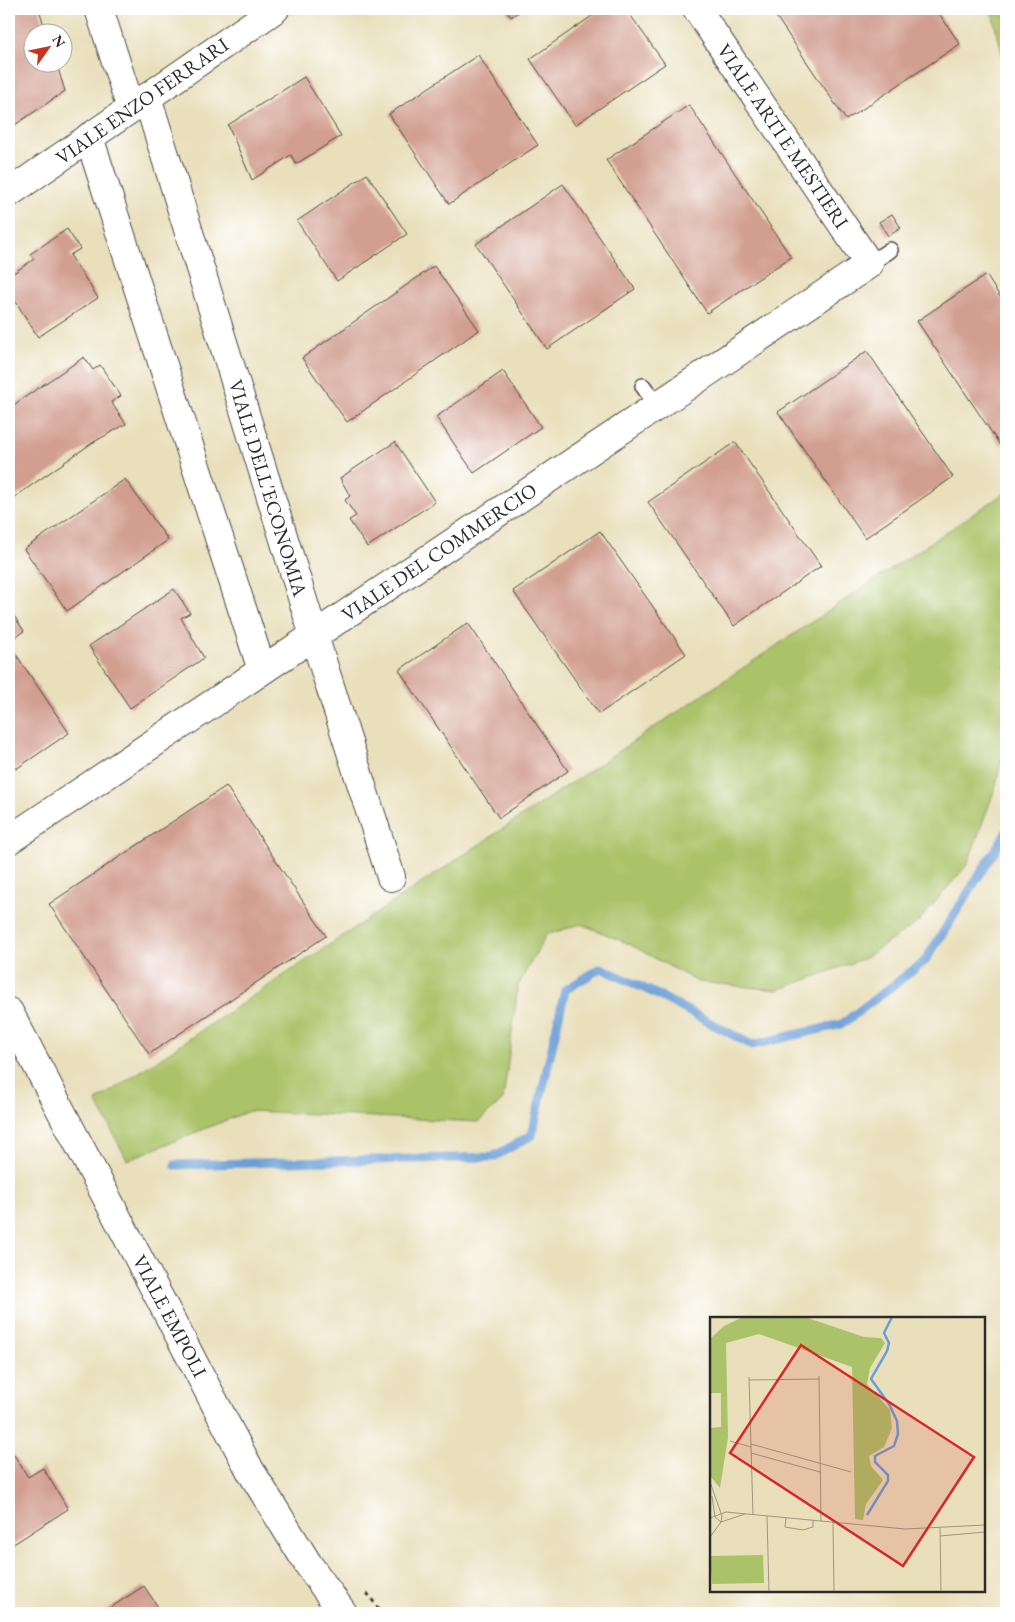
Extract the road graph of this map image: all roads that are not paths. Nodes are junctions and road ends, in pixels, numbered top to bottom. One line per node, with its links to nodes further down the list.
1 (99, 9): 4 (street, VIALE DELL'ECONOMIA)
2 (275, 9): 4 (street, VIALE ENZO FERRARI)
3 (697, 9): 7 (street, VIALE ARTI E MESTIERI)
4 (139, 103): 5 (street, VIALE ENZO FERRARI); 8 (street, VIALE DELL'ECONOMIA)
5 (89, 137): 6 (street, VIALE ENZO FERRARI); 9 (street)
6 (9, 193)
7 (879, 257): 8 (street, VIALE DEL COMMERCIO)
8 (314, 636): 9 (street, VIALE DEL COMMERCIO); 11 (street, VIALE DELL'ECONOMIA)
9 (262, 670): 10 (street, VIALE DEL COMMERCIO)
10 (9, 840)
11 (391, 877)
12 (9, 1012): 13 (street, VIALE EMPOLI)
13 (343, 1613)

